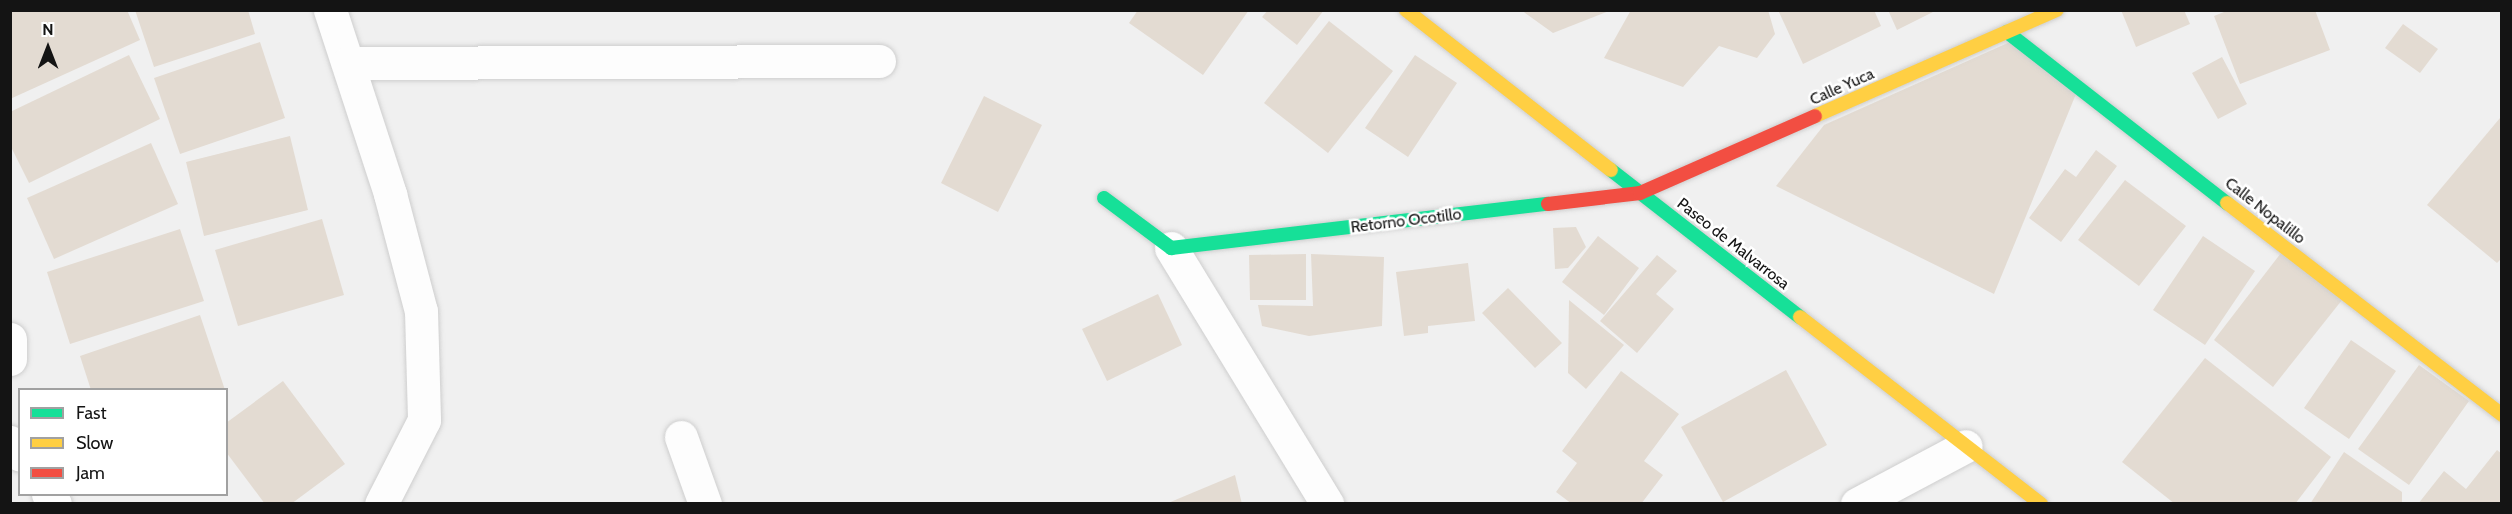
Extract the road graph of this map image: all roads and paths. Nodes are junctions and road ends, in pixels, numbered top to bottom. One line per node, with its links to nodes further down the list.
1 (330, 10): 6 (street)
2 (1406, 10): 7 (street, Paseo de Malvarrosa)
3 (2057, 10): 4 (street, Calle Yuca)
4 (2007, 32): 7 (street, Calle Yuca); 12 (street, Calle Nopalillo)
5 (879, 61): 6 (street)
6 (348, 63): 15 (street)
7 (1640, 193): 9 (street, Retorno Ocotillo); 14 (street, Paseo de Malvarrosa)
8 (1104, 198): 9 (street)
9 (1171, 248): 17 (street)
10 (10, 339): 11 (street)
11 (10, 359)
12 (2502, 416)
13 (681, 437): 16 (street)
14 (1966, 446): 18 (street); 19 (street, Paseo de Malvarrosa)
15 (381, 504)
16 (705, 504)
17 (1328, 504)
18 (1857, 504)
19 (2041, 504)

